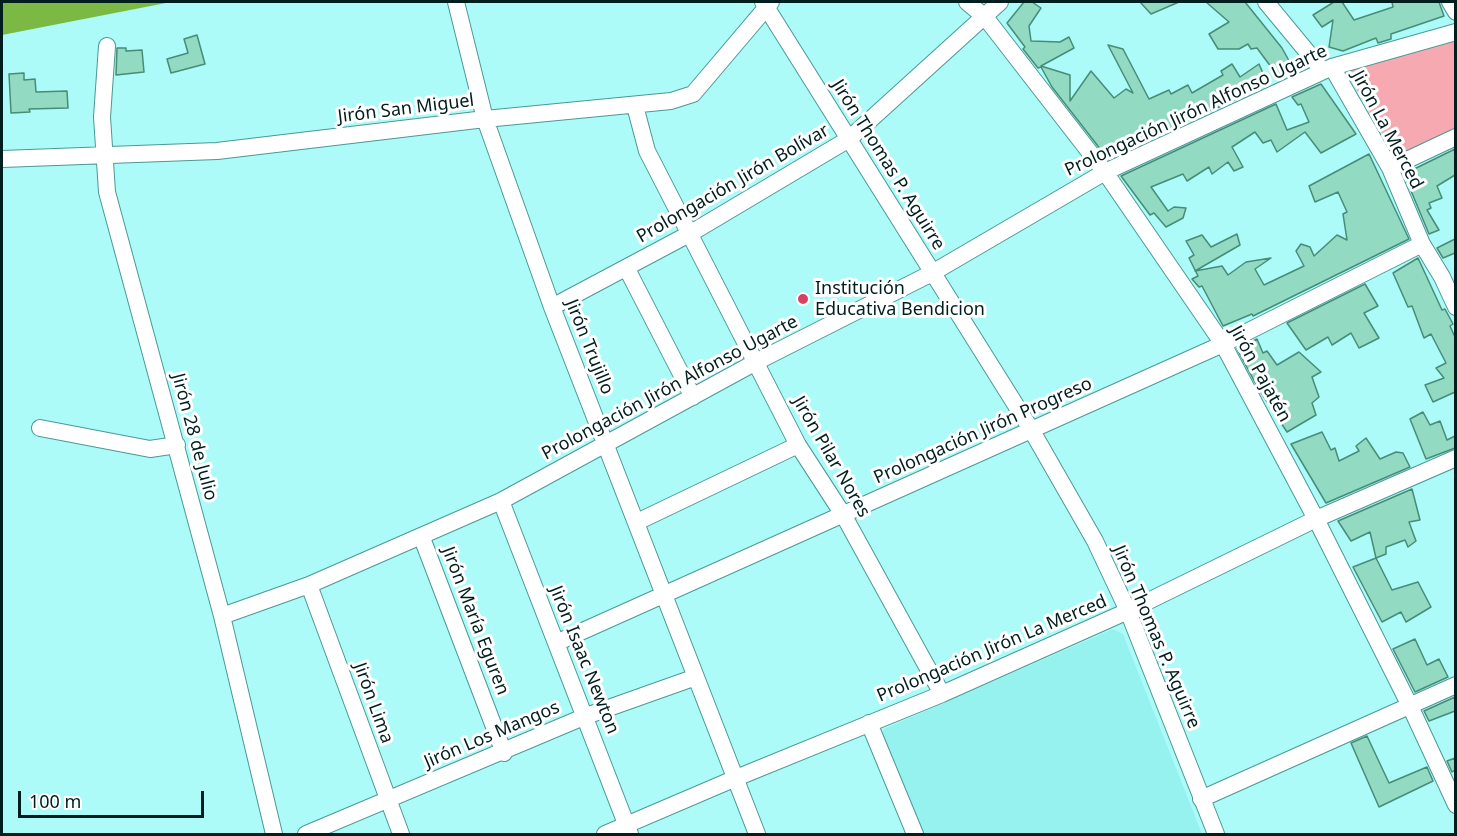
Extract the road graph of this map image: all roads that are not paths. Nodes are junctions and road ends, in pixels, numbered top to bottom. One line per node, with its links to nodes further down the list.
1 (456, 2): 13 (street, Jirón Trujillo)
2 (967, 2): 8 (street, Jirón Pajatén)
3 (1000, 2): 8 (street, Prolongación Jirón Bolívar)
4 (1450, 2): 7 (street)
5 (767, 4): 12 (street, Jirón San Miguel); 15 (street, Jirón Thomas P. Aguirre)
6 (1275, 4): 11 (street, Jirón La Merced)
7 (1455, 12)
8 (985, 17): 15 (street, Prolongación Jirón Bolívar); 19 (street, Jirón Pajatén)
9 (1455, 32): 11 (street, Prolongación Jirón Alfonso Ugarte)
10 (108, 46): 16 (street, Jirón 28 de Julio)
11 (1328, 69): 18 (street, Jirón La Merced); 19 (street, Prolongación Jirón Alfonso Ugarte)
12 (635, 106): 13 (street, Jirón San Miguel); 20 (street, Jirón Pilar Nores)
13 (485, 119): 16 (street, Jirón San Miguel); 25 (street, Jirón Trujillo)
14 (1455, 137): 18 (street)
15 (849, 139): 20 (street, Prolongación Jirón Bolívar); 23 (street, Jirón Thomas P. Aguirre)
16 (103, 155): 17 (street, Jirón San Miguel); 33 (street, Jirón 28 de Julio)
17 (2, 159)
18 (1390, 168): 21 (street, Jirón La Merced)
19 (1105, 172): 23 (street, Prolongación Jirón Alfonso Ugarte); 27 (street, Jirón Pajatén)
20 (691, 233): 22 (street, Prolongación Jirón Bolívar); 28 (street, Jirón Pilar Nores)
21 (1422, 244): 24 (street, Jirón La Merced); 27 (street, Prolongación Jirón Progreso)
22 (627, 269): 25 (street, Prolongación Jirón Bolívar); 29 (street)
23 (932, 273): 28 (street, Prolongación Jirón Alfonso Ugarte); 31 (street, Jirón Thomas P. Aguirre)
24 (1449, 274): 26 (street, Jirón La Merced)
25 (552, 307): 32 (street, Jirón Trujillo)
26 (1455, 307)
27 (1222, 344): 31 (street, Prolongación Jirón Progreso); 38 (street, Jirón Pajatén)
28 (756, 362): 29 (street, Prolongación Jirón Alfonso Ugarte); 34 (street, Jirón Pilar Nores)
29 (693, 397): 32 (street, Prolongación Jirón Alfonso Ugarte)
30 (40, 428): 33 (street)
31 (1032, 431): 37 (street, Prolongación Jirón Progreso); 43 (street, Jirón Thomas P. Aguirre)
32 (607, 444): 36 (street, Prolongación Jirón Alfonso Ugarte); 39 (street, Jirón Trujillo)
33 (177, 445): 44 (street, Jirón 28 de Julio)
34 (798, 445): 37 (street, Jirón Pilar Nores); 39 (street)
35 (1455, 458): 38 (street, Prolongación Jirón La Merced)
36 (501, 501): 40 (street, Prolongación Jirón Alfonso Ugarte); 45 (street, Jirón Isaac Newton)
37 (844, 516): 42 (street, Prolongación Jirón Progreso); 48 (street, Jirón Pilar Nores)
38 (1316, 519): 43 (street, Prolongación Jirón La Merced); 49 (street, Jirón Pajatén)
39 (637, 522): 42 (street, Jirón Trujillo)
40 (422, 538): 41 (street, Prolongación Jirón Alfonso Ugarte); 52 (street, Jirón María Eguren)
41 (309, 585): 44 (street, Prolongación Jirón Alfonso Ugarte); 55 (street, Jirón Lima)
42 (666, 595): 45 (street, Prolongación Jirón Progreso); 46 (street, Jirón Trujillo)
43 (1128, 611): 48 (street, Prolongación Jirón La Merced); 54 (street, Jirón Thomas P. Aguirre)
44 (222, 616): 58 (street, Jirón 28 de Julio)
45 (556, 643): 50 (street, Jirón Isaac Newton)
46 (696, 677): 50 (street, Jirón Los Mangos); 53 (street, Jirón Trujillo)
47 (1455, 685): 49 (street)
48 (942, 694): 51 (street, Prolongación Jirón La Merced)
49 (1410, 706): 54 (street); 56 (street, Jirón Pajatén)
50 (586, 716): 52 (street, Jirón Los Mangos); 57 (street, Jirón Isaac Newton)
51 (869, 723): 53 (street, Prolongación Jirón La Merced); 63 (street)
52 (504, 753): 55 (street, Jirón Los Mangos)
53 (736, 778): 57 (street, Prolongación Jirón La Merced); 62 (street, Jirón Trujillo)
54 (1201, 799): 64 (street, Jirón Thomas P. Aguirre)
55 (388, 800): 59 (street, Jirón Los Mangos); 60 (street, Jirón Lima)
56 (1455, 805)
57 (628, 830): 61 (street, Prolongación Jirón La Merced)
58 (274, 834)
59 (306, 834)
60 (401, 834)
61 (605, 834)
62 (758, 834)
63 (915, 834)
64 (1216, 834)

